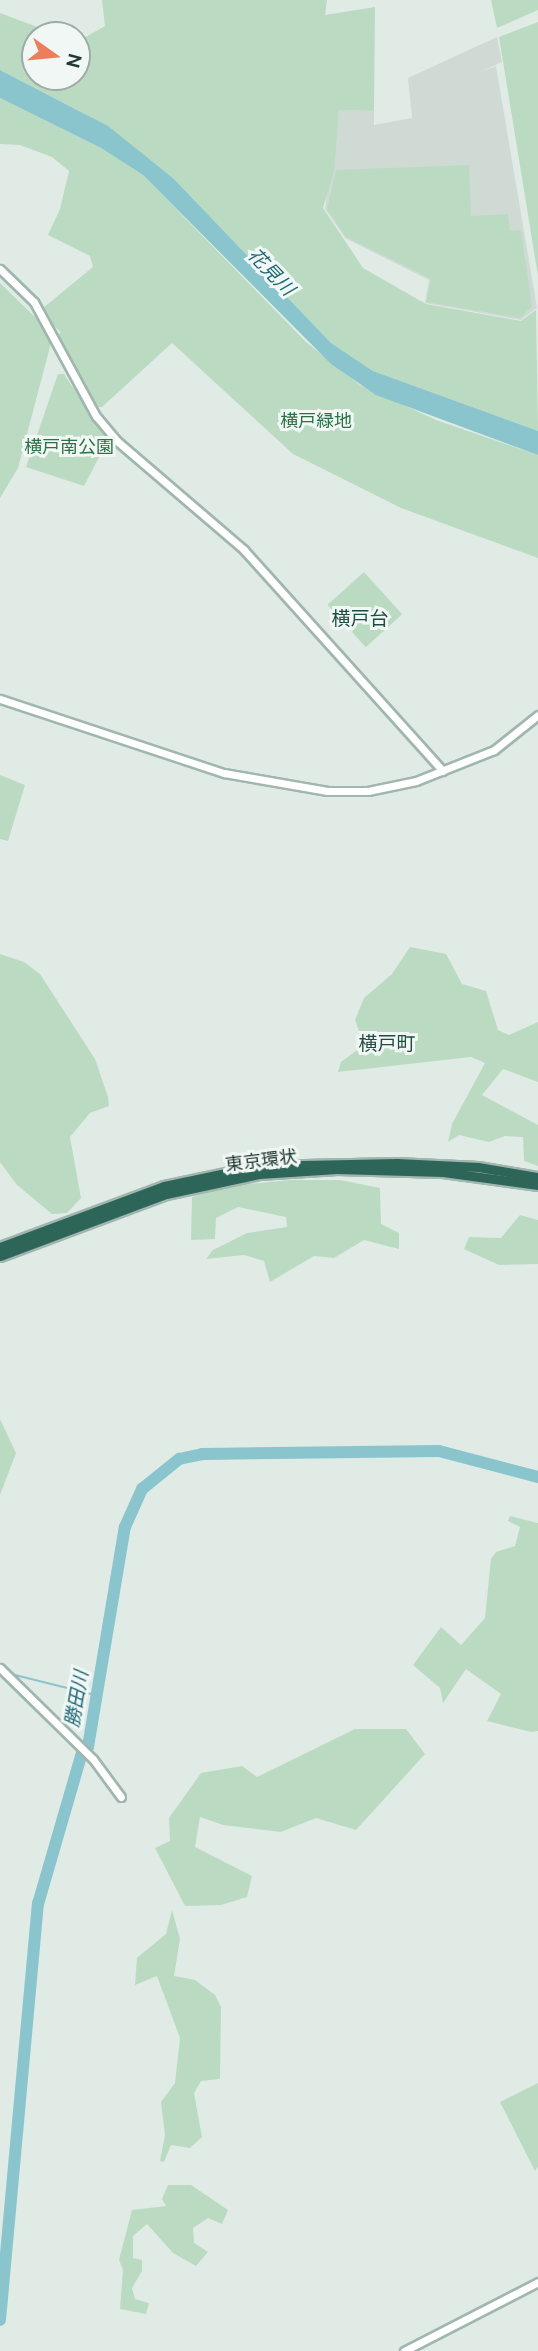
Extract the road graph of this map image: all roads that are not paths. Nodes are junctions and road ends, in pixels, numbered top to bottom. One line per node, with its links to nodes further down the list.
1 (0, 269): 4 (street)
2 (0, 699): 4 (street)
3 (538, 715): 4 (street)
4 (443, 771)
5 (538, 1177): 7 (highway, 東京環状)
6 (538, 1185): 8 (highway, 東京環状)
7 (0, 1247)
8 (0, 1256)
9 (0, 1668): 10 (street)
10 (121, 1797)
11 (538, 2282): 12 (street)
12 (404, 2351)

